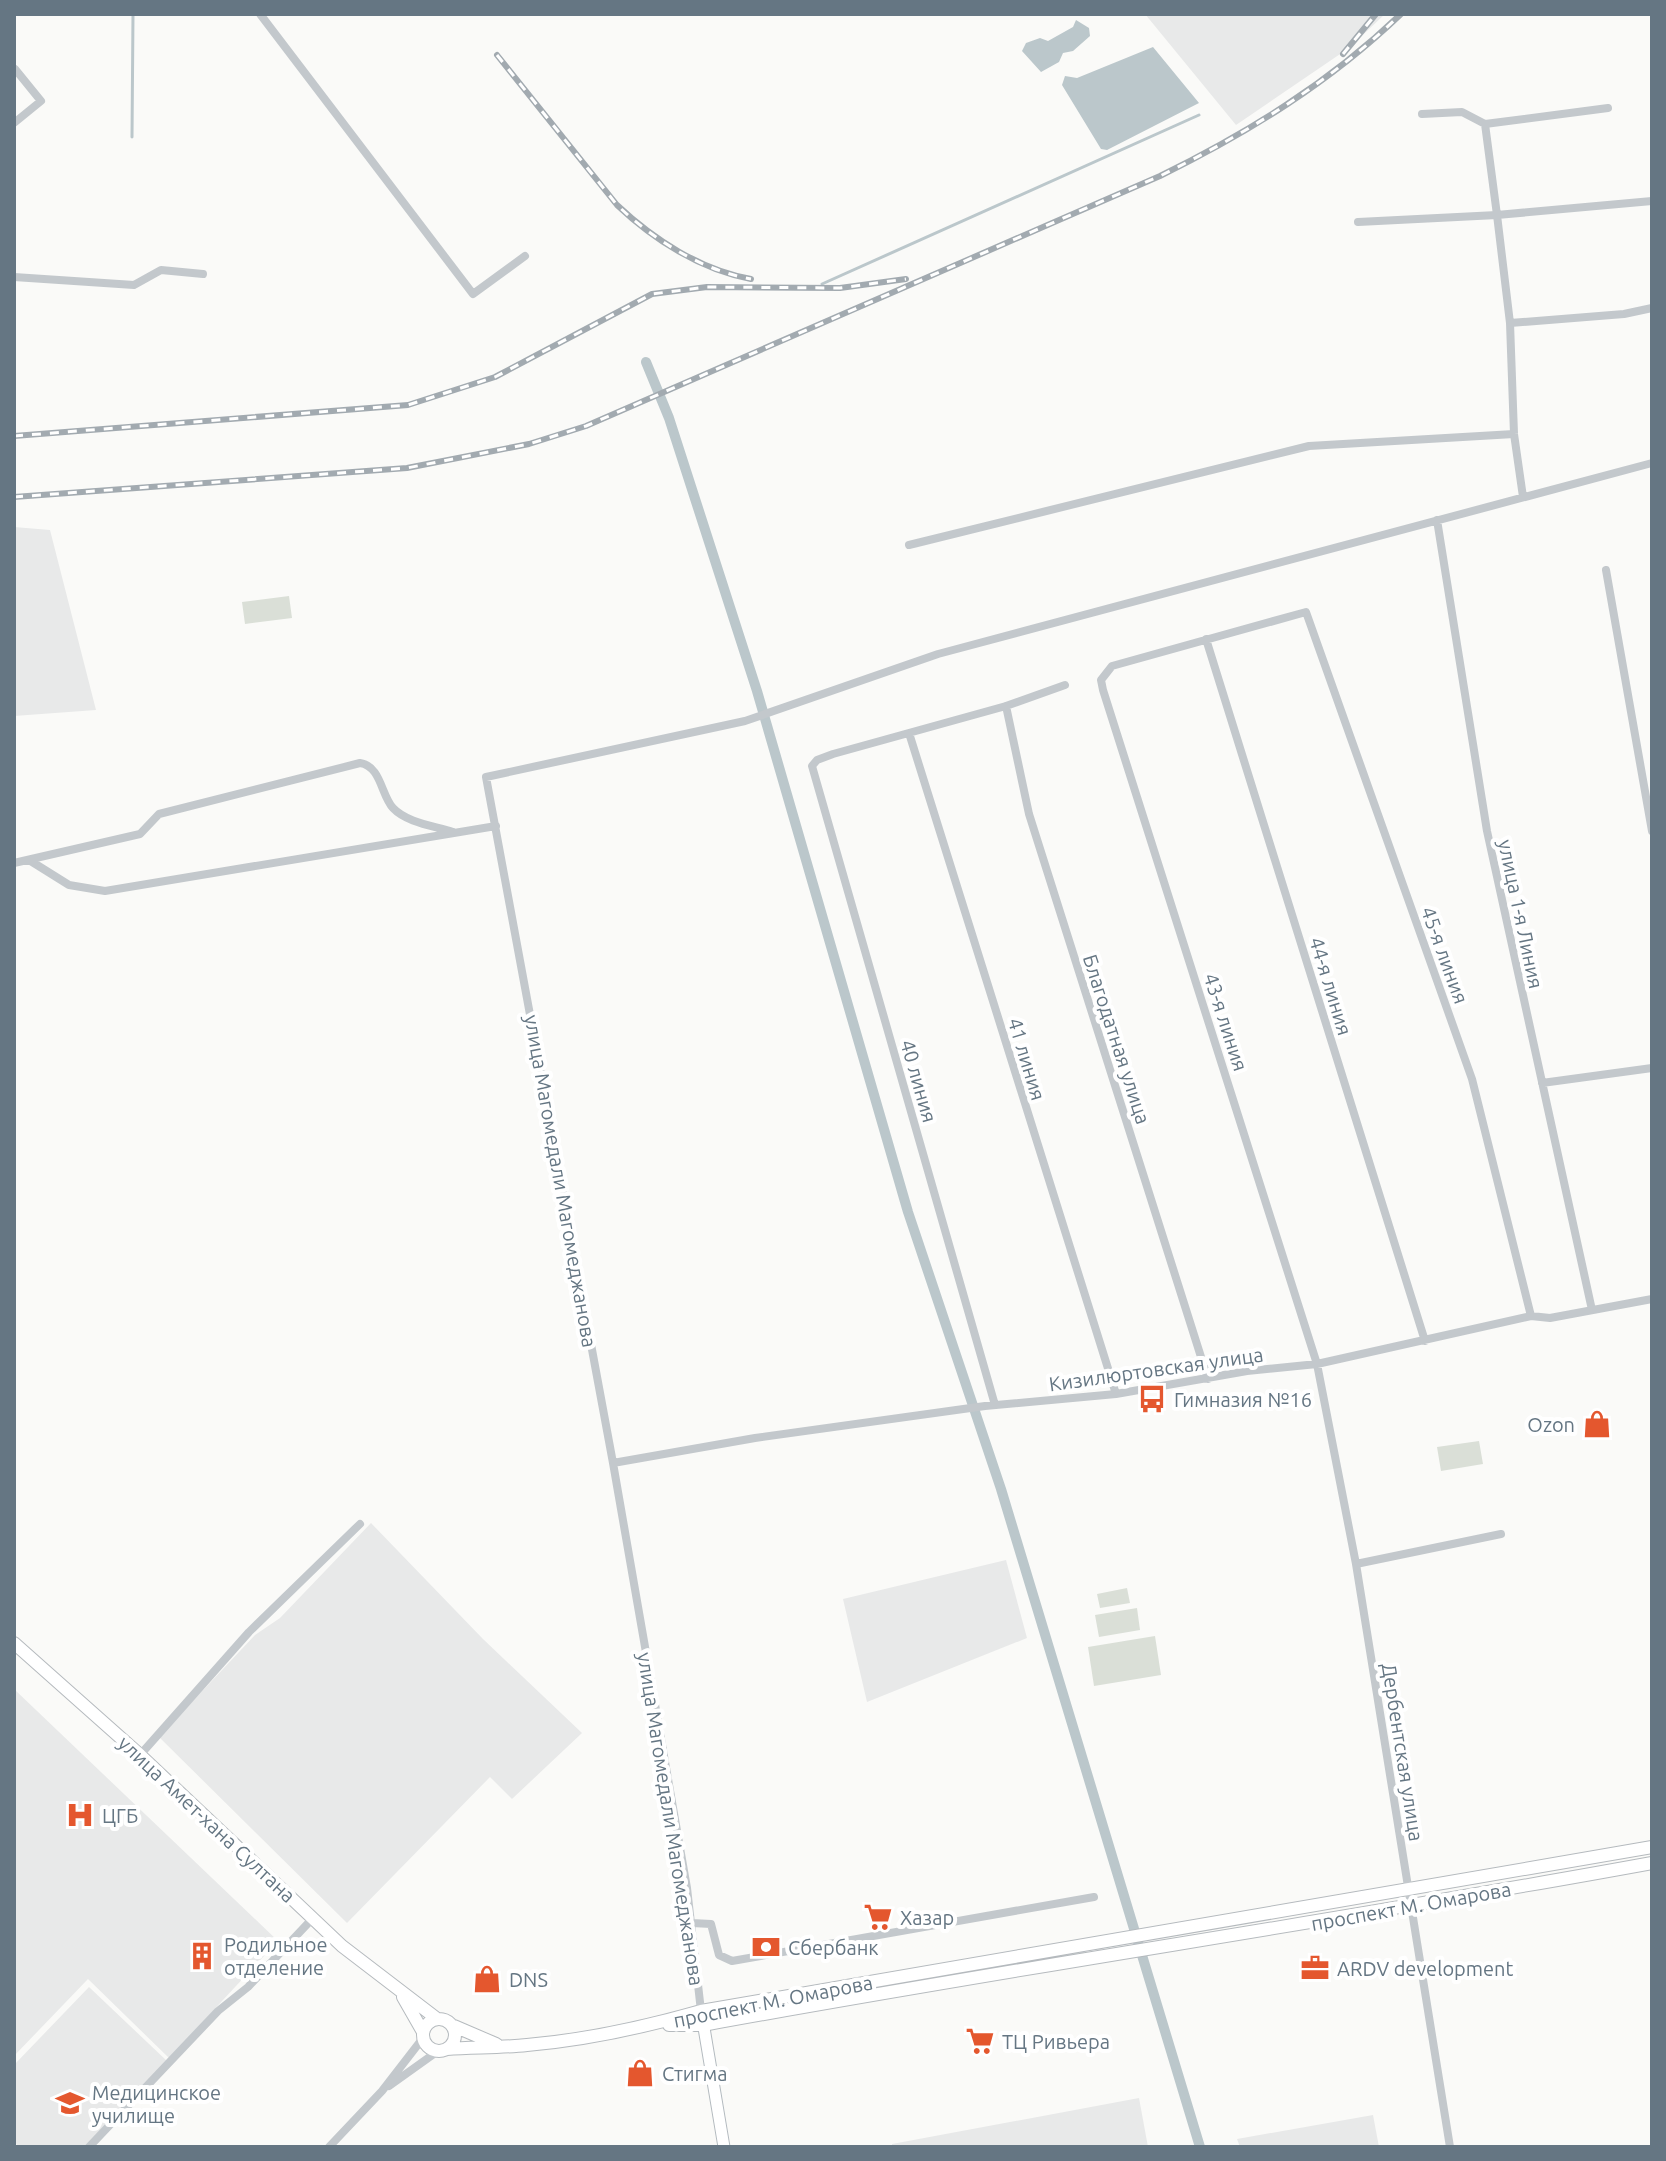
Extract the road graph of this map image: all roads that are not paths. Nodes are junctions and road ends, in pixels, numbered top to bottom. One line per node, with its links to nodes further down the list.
1 (260, 14): 10 (street)
2 (15, 69): 5 (street)
3 (1608, 108): 6 (street)
4 (1422, 114): 6 (street)
5 (14, 123)
6 (1485, 124): 8 (street)
7 (1652, 201): 8 (street)
8 (1497, 215): 9 (street); 14 (street)
9 (1358, 222)
10 (525, 256)
11 (203, 274): 12 (street)
12 (14, 277)
13 (1652, 308): 14 (street)
14 (1510, 323): 15 (street)
15 (1514, 434): 17 (street); 19 (street)
16 (1652, 463): 17 (street)
17 (1523, 497): 18 (street)
18 (1437, 520): 25 (street, улица Магомедали Магомеджановa); 31 (street, улица 1-я Линия)
19 (909, 545)
20 (1606, 570): 26 (street)
21 (1206, 639): 34 (street, 45-я линия); 35 (street, 44-я линия); 36 (street, 43-я линия)
22 (1065, 685): 23 (street)
23 (1006, 706): 24 (street); 37 (street, Благодатная улица)
24 (909, 733): 38 (street, 41 линия); 39 (street, 40 линия)
25 (496, 826): 27 (street); 40 (street, улица Магомедали Магомеджановa)
26 (1652, 831)
27 (453, 832): 28 (street); 28 (street)
28 (29, 860): 29 (street)
29 (14, 863)
30 (1652, 1068): 31 (street)
31 (1542, 1083): 33 (street, улица 1-я Линия)
32 (1652, 1299): 33 (street, Кизилюртовская улица)
33 (1592, 1310): 34 (street, Кизилюртовская улица)
34 (1531, 1316): 35 (street, Кизилюртовская улица)
35 (1425, 1341): 36 (street, Кизилюртовская улица)
36 (1317, 1364): 37 (street, Кизилюртовская улица); 43 (street, Дербентская улица)
37 (1208, 1379): 38 (street, Кизилюртовская улица)
38 (1116, 1394): 39 (street, Кизилюртовская улица)
39 (995, 1405): 40 (street, Кизилюртовская улица)
40 (613, 1463): 52 (street, улица Магомедали Магомеджановa)
41 (360, 1524): 45 (street)
42 (1501, 1534): 43 (street)
43 (1356, 1564): 48 (street, Дербентская улица)
44 (14, 1643): 45 (main road, улица Амет-хана Султана)
45 (140, 1755): 51 (main road, улица Амет-хана Султана)
46 (1652, 1847): 48 (main road, проспект М. Омарова)
47 (1652, 1863): 50 (main road, проспект М. Омарова)
48 (1410, 1891): 50 (street, Дербентская улица); 53 (main road, проспект М. Омарова)
49 (1094, 1897): 52 (street)
50 (1413, 1907): 53 (main road, проспект М. Омарова); 68 (street, Дербентская улица)
51 (313, 1918): 55 (main road, улица Амет-хана Султана); 65 (street)
52 (692, 1923): 56 (street, улица Магомедали Магомеджановa)
53 (1149, 1942): 54 (main road, проспект М. Омарова)
54 (1122, 1946): 56 (main road, проспект М. Омарова); 59 (main road, проспект М. Омарова)
55 (401, 1994): 57 (main road); 61 (main road)
56 (701, 2011): 58 (main road, проспект М. Омарова); 59 (main road, улица Магомедали Магомеджановa)
57 (436, 2018): 60 (main road); 61 (main road)
58 (654, 2025): 59 (main road, проспект М. Омарова); 62 (main road)
59 (703, 2025): 67 (main road, улица Магомедали Магомеджановa)
60 (454, 2026): 62 (main road); 63 (main road)
61 (423, 2035): 63 (main road); 64 (street)
62 (499, 2045): 63 (main road)
63 (443, 2050): 64 (street)
64 (382, 2091): 66 (street)
65 (89, 2147)
66 (329, 2147)
67 (724, 2147)
68 (1450, 2147)

